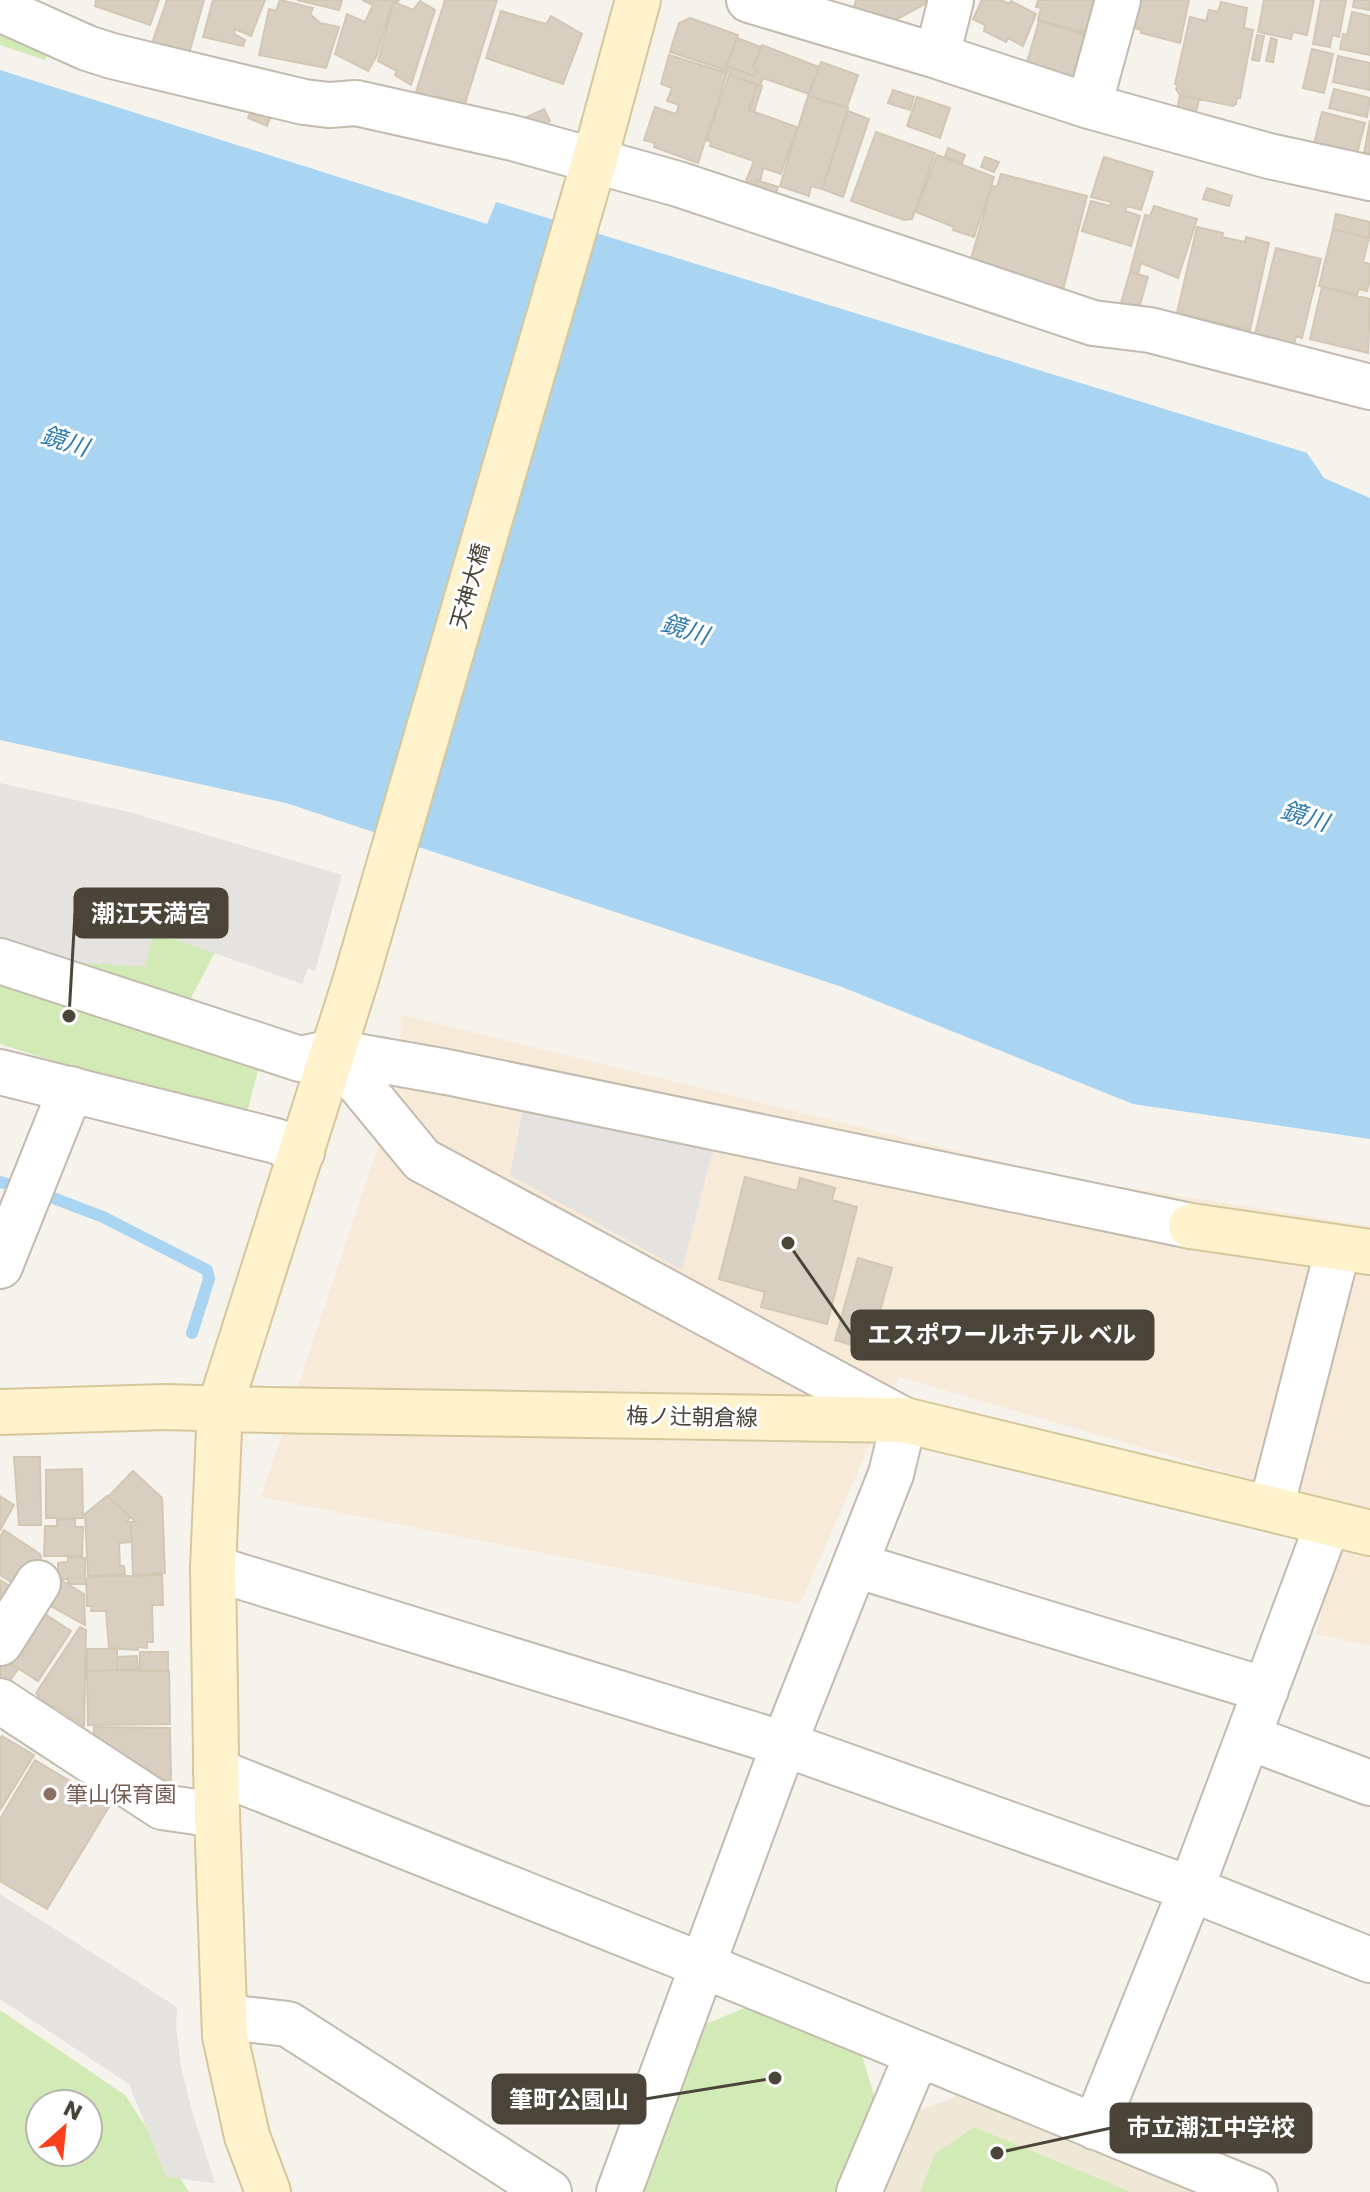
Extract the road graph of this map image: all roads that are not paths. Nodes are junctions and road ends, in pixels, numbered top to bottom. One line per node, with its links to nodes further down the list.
1 (638, 0): 8 (street, 天神大橋)
2 (749, 0): 6 (street)
3 (951, 0): 6 (street)
4 (1118, 0): 7 (street)
5 (0, 9): 8 (street)
6 (937, 56): 7 (street)
7 (1089, 106): 9 (street)
8 (589, 177): 10 (street); 12 (street, 天神大橋)
9 (1370, 178)
10 (1370, 387)
11 (0, 961): 12 (street)
12 (333, 1052): 15 (street, 天神大橋); 16 (street); 20 (street)
13 (0, 1072): 14 (street)
14 (71, 1089): 15 (street); 17 (street)
15 (302, 1152): 18 (street, 天神大橋)
16 (1354, 1250): 21 (street)
17 (0, 1266)
18 (220, 1407): 19 (street, 梅ノ辻朝倉線); 20 (street, 梅ノ辻朝倉線); 25 (street, 天神大橋)
19 (0, 1412)
20 (904, 1420): 21 (street, 梅ノ辻朝倉線); 24 (street)
21 (1271, 1508): 22 (street, 梅ノ辻朝倉線)
22 (1328, 1523): 23 (street, 梅ノ辻朝倉線); 28 (street)
23 (1370, 1533)
24 (855, 1565): 28 (street); 31 (street)
25 (213, 1568): 31 (street); 32 (street, 天神大橋)
26 (38, 1583): 27 (street)
27 (0, 1643)
28 (1266, 1690): 30 (street)
29 (0, 1701): 34 (street)
30 (1248, 1737): 33 (street); 35 (street)
31 (784, 1744): 35 (street); 37 (street)
32 (216, 1771): 34 (street, 天神大橋); 37 (street)
33 (1370, 1783)
34 (217, 1815): 38 (street, 天神大橋)
35 (1191, 1889): 36 (street); 40 (street)
36 (1370, 1960)
37 (702, 1965): 39 (street); 43 (street)
38 (225, 2017): 41 (street, 天神大橋); 42 (street)
39 (917, 2055): 40 (street); 44 (street)
40 (1095, 2127): 45 (street)
41 (268, 2192)
42 (549, 2192)
43 (619, 2192)
44 (859, 2192)
45 (1255, 2192)

